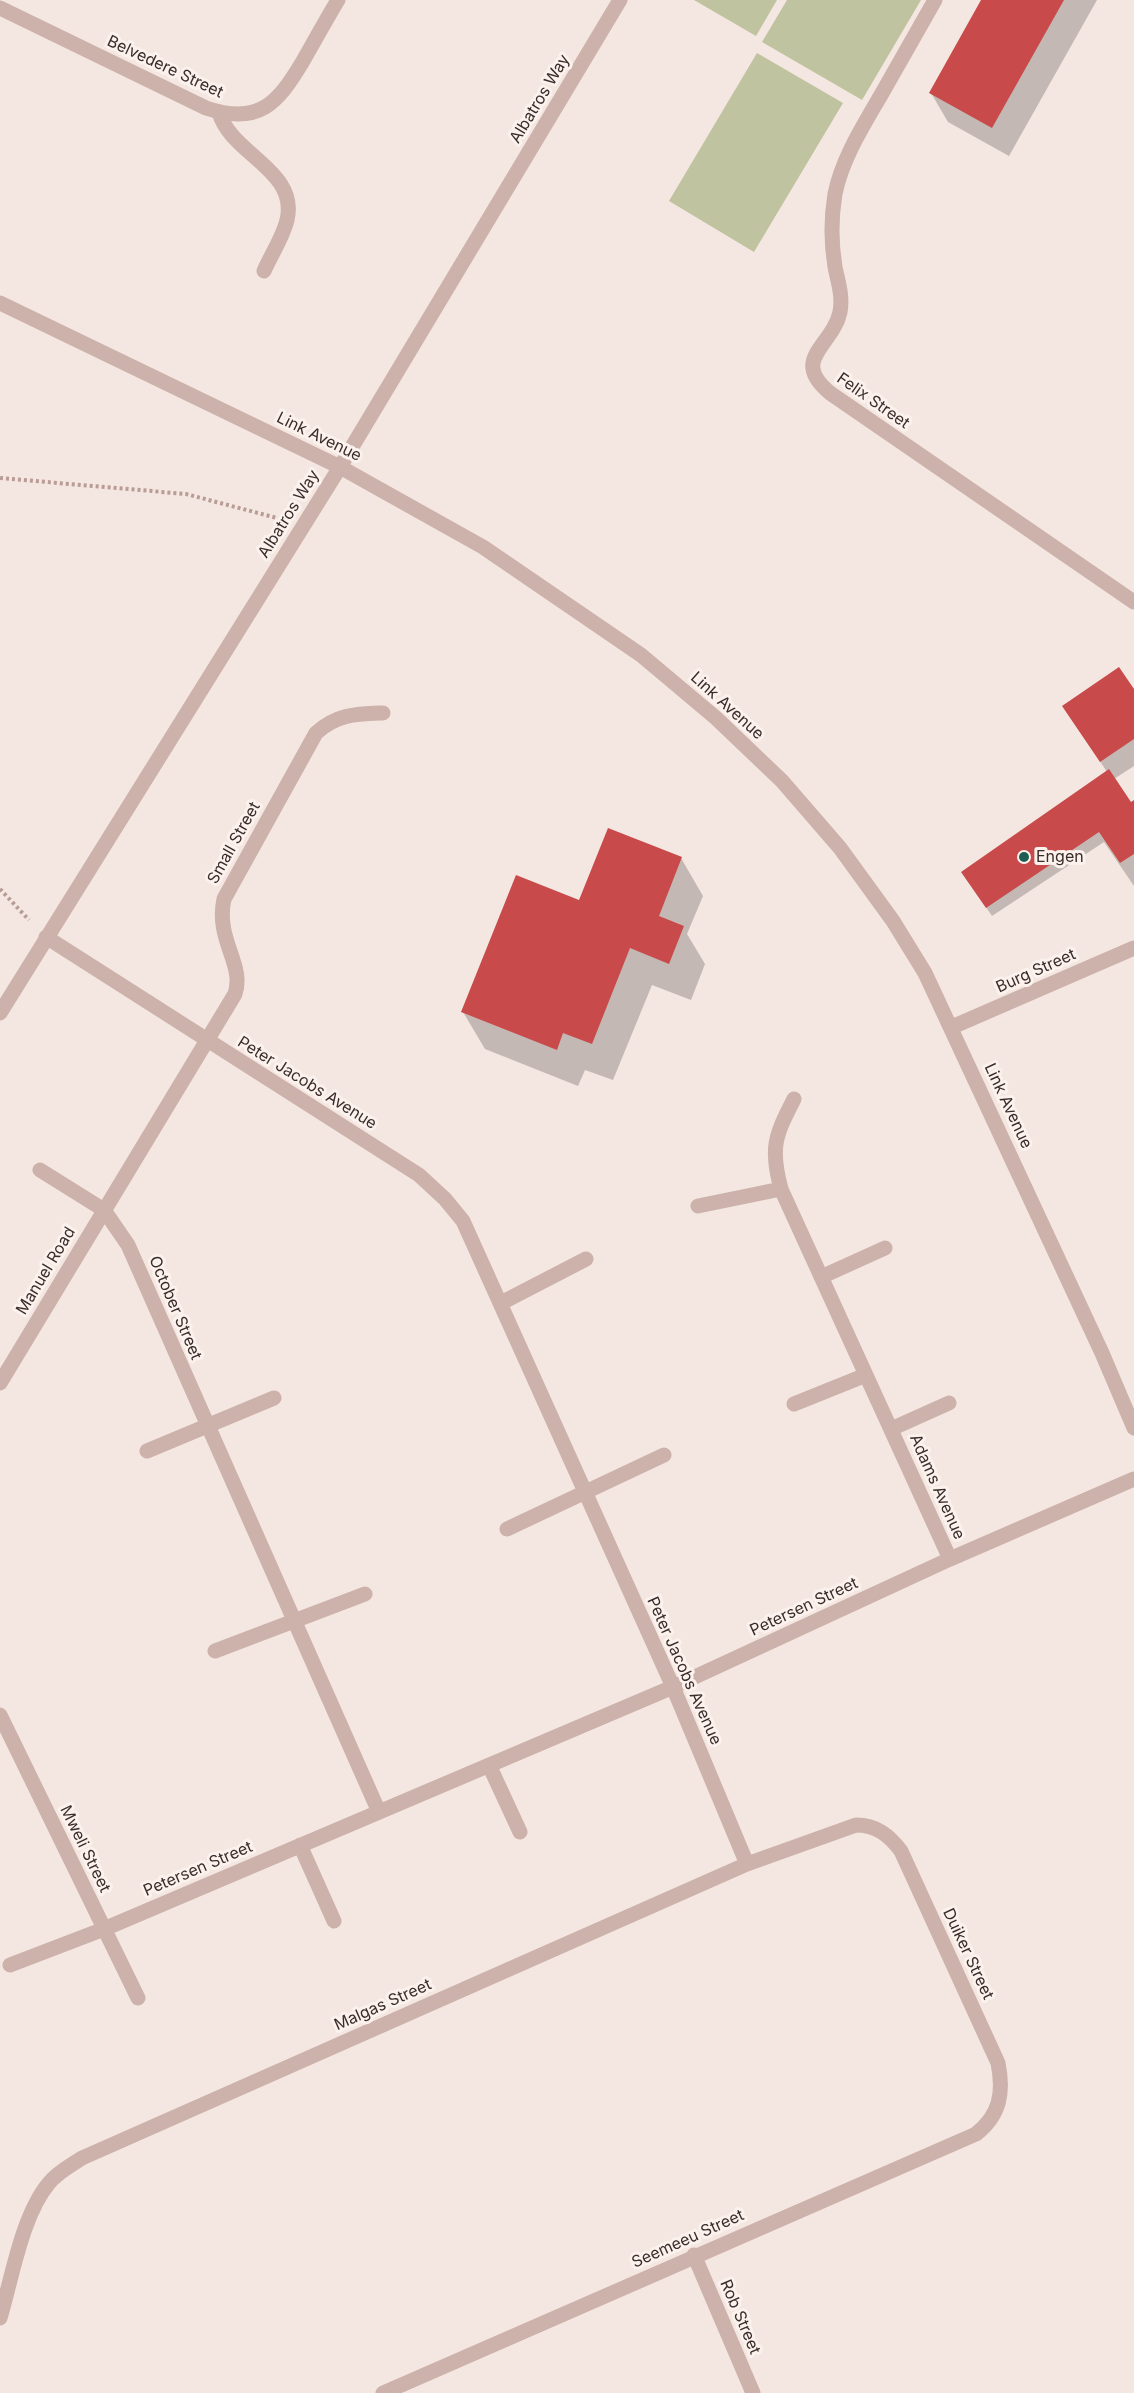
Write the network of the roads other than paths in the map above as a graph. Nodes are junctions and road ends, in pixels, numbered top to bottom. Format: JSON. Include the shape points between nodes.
{"nodes":[{"id":1,"x":338,"y":0,"type":"edge"},
{"id":2,"x":620,"y":0,"type":"edge"},
{"id":3,"x":935,"y":0,"type":"edge"},
{"id":4,"x":7,"y":7,"type":"edge"},
{"id":5,"x":219,"y":112,"type":"junction"},
{"id":6,"x":264,"y":271,"type":"dead end"},
{"id":7,"x":0,"y":303,"type":"edge"},
{"id":8,"x":340,"y":467,"type":"junction"},
{"id":9,"x":1134,"y":602,"type":"edge"},
{"id":10,"x":383,"y":713,"type":"dead end"},
{"id":11,"x":46,"y":937,"type":"junction"},
{"id":12,"x":1134,"y":948,"type":"edge"},
{"id":13,"x":0,"y":1013,"type":"edge"},
{"id":14,"x":952,"y":1027,"type":"junction"},
{"id":15,"x":208,"y":1042,"type":"junction"},
{"id":16,"x":794,"y":1099,"type":"dead end"},
{"id":17,"x":40,"y":1170,"type":"dead end"},
{"id":18,"x":781,"y":1189,"type":"junction"},
{"id":19,"x":698,"y":1206,"type":"dead end"},
{"id":20,"x":104,"y":1210,"type":"junction"},
{"id":21,"x":885,"y":1248,"type":"dead end"},
{"id":22,"x":586,"y":1259,"type":"dead end"},
{"id":23,"x":821,"y":1277,"type":"junction"},
{"id":24,"x":501,"y":1303,"type":"junction"},
{"id":25,"x":866,"y":1375,"type":"junction"},
{"id":26,"x":0,"y":1382,"type":"edge"},
{"id":27,"x":274,"y":1398,"type":"dead end"},
{"id":28,"x":949,"y":1402,"type":"dead end"},
{"id":29,"x":794,"y":1404,"type":"dead end"},
{"id":30,"x":206,"y":1425,"type":"junction"},
{"id":31,"x":1134,"y":1428,"type":"edge"},
{"id":32,"x":891,"y":1429,"type":"junction"},
{"id":33,"x":147,"y":1451,"type":"dead end"},
{"id":34,"x":664,"y":1455,"type":"dead end"},
{"id":35,"x":1134,"y":1479,"type":"edge"},
{"id":36,"x":586,"y":1493,"type":"junction"},
{"id":37,"x":507,"y":1529,"type":"dead end"},
{"id":38,"x":950,"y":1559,"type":"junction"},
{"id":39,"x":365,"y":1594,"type":"dead end"},
{"id":40,"x":293,"y":1622,"type":"junction"},
{"id":41,"x":215,"y":1651,"type":"dead end"},
{"id":42,"x":673,"y":1687,"type":"junction"},
{"id":43,"x":0,"y":1714,"type":"edge"},
{"id":44,"x":489,"y":1765,"type":"junction"},
{"id":45,"x":379,"y":1812,"type":"junction"},
{"id":46,"x":874,"y":1827,"type":"joint"},
{"id":47,"x":520,"y":1832,"type":"dead end"},
{"id":48,"x":300,"y":1845,"type":"junction"},
{"id":49,"x":747,"y":1864,"type":"junction"},
{"id":50,"x":334,"y":1921,"type":"dead end"},
{"id":51,"x":104,"y":1929,"type":"junction"},
{"id":52,"x":10,"y":1965,"type":"dead end"},
{"id":53,"x":138,"y":1998,"type":"dead end"},
{"id":54,"x":998,"y":2108,"type":"joint"},
{"id":55,"x":694,"y":2255,"type":"junction"},
{"id":56,"x":0,"y":2318,"type":"edge"},
{"id":57,"x":383,"y":2393,"type":"edge"},
{"id":58,"x":753,"y":2393,"type":"edge"}],
"edges":[{"from":1,"to":5,"type":"street","name":"Belvedere Street","via":[[279,98],[253,113]]},
{"from":2,"to":8,"type":"street","name":"Albatros Way"},
{"from":3,"to":9,"type":"street","name":"Felix Street","via":[[843,167],[831,238],[842,303],[837,322],[814,356],[812,370],[830,393]]},
{"from":4,"to":5,"type":"street","name":"Belvedere Street"},
{"from":5,"to":6,"type":"street","via":[[232,139],[279,179],[284,192],[287,220]]},
{"from":7,"to":8,"type":"street","name":"Link Avenue"},
{"from":8,"to":11,"type":"street","name":"Albatros Way"},
{"from":8,"to":14,"type":"street","name":"Link Avenue","via":[[483,547],[641,655],[716,718],[782,781],[840,848],[893,921]]},
{"from":10,"to":15,"type":"street","name":"Small Street","via":[[349,714],[336,718],[316,733],[230,887],[221,910],[221,928],[238,986]]},
{"from":11,"to":13,"type":"street","name":"Albatros Way"},
{"from":11,"to":15,"type":"street","name":"Peter Jacobs Avenue"},
{"from":12,"to":14,"type":"street","name":"Burg Street"},
{"from":14,"to":31,"type":"street","name":"Link Avenue"},
{"from":15,"to":20,"type":"street","name":"Manuel Road"},
{"from":15,"to":24,"type":"street","name":"Peter Jacobs Avenue","via":[[419,1175],[463,1221]]},
{"from":16,"to":18,"type":"street","name":"Adams Avenue","via":[[780,1126],[773,1160]]},
{"from":17,"to":20,"type":"street"},
{"from":18,"to":19,"type":"street"},
{"from":18,"to":23,"type":"street","name":"Adams Avenue"},
{"from":20,"to":26,"type":"street","name":"Manuel Road"},
{"from":20,"to":30,"type":"street","name":"October Street","via":[[138,1265]]},
{"from":21,"to":23,"type":"street"},
{"from":22,"to":24,"type":"street"},
{"from":23,"to":25,"type":"street","name":"Adams Avenue"},
{"from":24,"to":36,"type":"street","name":"Peter Jacobs Avenue"},
{"from":25,"to":29,"type":"street"},
{"from":25,"to":32,"type":"street","name":"Adams Avenue"},
{"from":27,"to":30,"type":"street"},
{"from":28,"to":32,"type":"street","name":"Adams Avenue"},
{"from":30,"to":33,"type":"street"},
{"from":30,"to":40,"type":"street","name":"October Street"},
{"from":32,"to":38,"type":"street","name":"Adams Avenue"},
{"from":34,"to":36,"type":"street"},
{"from":35,"to":38,"type":"street","name":"Petersen Street"},
{"from":36,"to":37,"type":"street"},
{"from":36,"to":42,"type":"street","name":"Peter Jacobs Avenue"},
{"from":38,"to":42,"type":"street","name":"Petersen Street"},
{"from":39,"to":40,"type":"street"},
{"from":40,"to":41,"type":"street"},
{"from":40,"to":45,"type":"street","name":"October Street"},
{"from":42,"to":44,"type":"street","name":"Petersen Street"},
{"from":42,"to":49,"type":"street","name":"Peter Jacobs Avenue"},
{"from":43,"to":51,"type":"street","name":"Mweli Street"},
{"from":44,"to":45,"type":"street","name":"Petersen Street"},
{"from":44,"to":47,"type":"street"},
{"from":45,"to":48,"type":"street","name":"Petersen Street"},
{"from":46,"to":49,"type":"street","name":"Malgas Street","via":[[844,1827]]},
{"from":46,"to":54,"type":"street","name":"Duiker Street","via":[[901,1851],[998,2063]]},
{"from":48,"to":50,"type":"street"},
{"from":48,"to":51,"type":"street","name":"Petersen Street"},
{"from":49,"to":56,"type":"street","name":"Malgas Street","via":[[82,2158],[60,2172],[40,2195],[29,2219]]},
{"from":51,"to":52,"type":"street","name":"Petersen Street"},
{"from":51,"to":53,"type":"street","name":"Mweli Street"},
{"from":54,"to":55,"type":"street","name":"Seemeeu Street","via":[[976,2134]]},
{"from":55,"to":57,"type":"street","name":"Seemeeu Street"},
{"from":55,"to":58,"type":"street","name":"Rob Street"}]}
